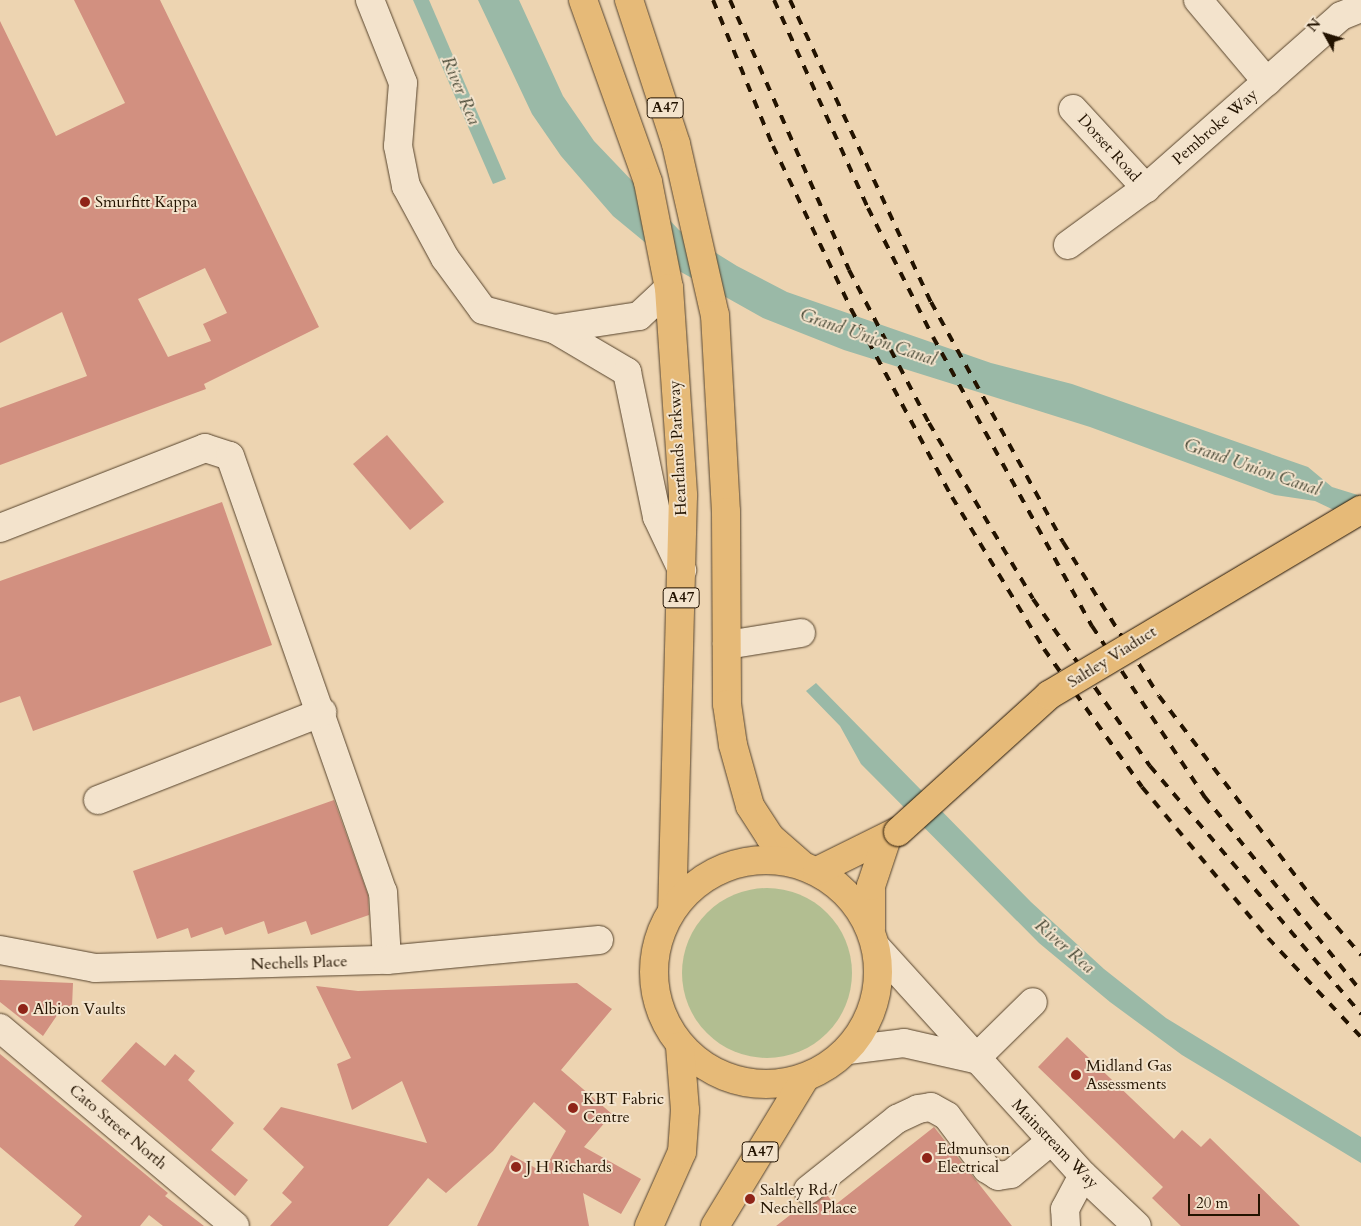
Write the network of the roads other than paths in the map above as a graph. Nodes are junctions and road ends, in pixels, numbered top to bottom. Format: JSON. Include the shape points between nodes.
{"nodes":[{"id":1,"x":370,"y":0,"type":"edge"},
{"id":2,"x":583,"y":0,"type":"edge"},
{"id":3,"x":629,"y":0,"type":"edge"},
{"id":4,"x":1198,"y":0,"type":"edge"},
{"id":5,"x":1361,"y":8,"type":"edge"},
{"id":6,"x":1267,"y":82,"type":"junction"},
{"id":7,"x":1073,"y":109,"type":"dead end"},
{"id":8,"x":1146,"y":188,"type":"junction"},
{"id":9,"x":1068,"y":245,"type":"dead end"},
{"id":10,"x":669,"y":288,"type":"junction"},
{"id":11,"x":554,"y":329,"type":"junction"},
{"id":12,"x":1361,"y":510,"type":"edge"},
{"id":13,"x":0,"y":528,"type":"edge"},
{"id":14,"x":682,"y":570,"type":"junction"},
{"id":15,"x":801,"y":633,"type":"dead end"},
{"id":16,"x":727,"y":644,"type":"junction"},
{"id":17,"x":322,"y":712,"type":"junction"},
{"id":18,"x":98,"y":800,"type":"dead end"},
{"id":19,"x":893,"y":835,"type":"junction"},
{"id":20,"x":809,"y":868,"type":"junction"},
{"id":21,"x":672,"y":909,"type":"junction"},
{"id":22,"x":874,"y":938,"type":"junction"},
{"id":23,"x":599,"y":940,"type":"dead end"},
{"id":24,"x":0,"y":950,"type":"edge"},
{"id":25,"x":387,"y":960,"type":"junction"},
{"id":26,"x":1033,"y":1002,"type":"dead end"},
{"id":27,"x":0,"y":1028,"type":"edge"},
{"id":28,"x":680,"y":1046,"type":"junction"},
{"id":29,"x":848,"y":1050,"type":"junction"},
{"id":30,"x":975,"y":1059,"type":"junction"},
{"id":31,"x":805,"y":1078,"type":"junction"},
{"id":32,"x":1051,"y":1141,"type":"junction"},
{"id":33,"x":1083,"y":1175,"type":"junction"},
{"id":34,"x":808,"y":1190,"type":"dead end"},
{"id":35,"x":235,"y":1226,"type":"edge"},
{"id":36,"x":649,"y":1226,"type":"edge"},
{"id":37,"x":715,"y":1226,"type":"edge"},
{"id":38,"x":1066,"y":1226,"type":"edge"},
{"id":39,"x":1137,"y":1226,"type":"edge"}],
"edges":[{"from":1,"to":11,"type":"street","via":[[403,83],[398,146],[406,186],[446,258],[483,310]]},
{"from":2,"to":10,"type":"main road","name":"Heartlands Parkway","number":"A47","via":[[648,182]]},
{"from":3,"to":16,"type":"main road","number":"A47","via":[[695,218],[715,315],[726,512]]},
{"from":4,"to":6,"type":"street"},
{"from":5,"to":6,"type":"street","name":"Pembroke Way","via":[[1341,16]]},
{"from":6,"to":8,"type":"street","name":"Pembroke Way"},
{"from":7,"to":8,"type":"street","name":"Dorset Road"},
{"from":8,"to":9,"type":"street","name":"Pembroke Way"},
{"from":10,"to":11,"type":"street","via":[[639,316]]},
{"from":10,"to":14,"type":"main road","name":"Heartlands Parkway","number":"A47","via":[[683,496]]},
{"from":11,"to":14,"type":"street","via":[[627,372],[657,517]]},
{"from":12,"to":19,"type":"main road","name":"Saltley Viaduct","bridge":true,"via":[[1049,695]]},
{"from":13,"to":17,"type":"street","via":[[205,448],[230,456]]},
{"from":14,"to":21,"type":"main road","name":"Heartlands Parkway","number":"A47"},
{"from":15,"to":16,"type":"street"},
{"from":16,"to":20,"type":"main road","number":"A47","via":[[727,704],[745,792],[770,837]]},
{"from":17,"to":18,"type":"street"},
{"from":17,"to":25,"type":"street","via":[[383,892]]},
{"from":19,"to":20,"type":"main road","name":"Saltley Viaduct"},
{"from":19,"to":22,"type":"main road","name":"Saltley Viaduct","via":[[871,886]]},
{"from":20,"to":21,"type":"main road","via":[[766,858],[730,865],[697,882]]},
{"from":20,"to":22,"type":"main road","via":[[839,885]]},
{"from":21,"to":28,"type":"main road","via":[[657,942],[653,979],[661,1015]]},
{"from":22,"to":29,"type":"main road","name":"Saltley Viaduct","via":[[879,984],[869,1020]]},
{"from":22,"to":30,"type":"street","name":"Mainstream Way"},
{"from":23,"to":25,"type":"street","name":"Nechells Place"},
{"from":24,"to":25,"type":"street","name":"Nechells Place","via":[[95,968]]},
{"from":26,"to":30,"type":"street"},
{"from":27,"to":35,"type":"street","name":"Cato Street North"},
{"from":28,"to":31,"type":"main road","via":[[706,1068],[738,1082],[772,1085]]},
{"from":28,"to":36,"type":"main road","via":[[686,1110],[682,1152]]},
{"from":29,"to":30,"type":"street","via":[[904,1043]]},
{"from":29,"to":31,"type":"main road"},
{"from":30,"to":32,"type":"street","name":"Mainstream Way"},
{"from":31,"to":37,"type":"main road","number":"A47"},
{"from":32,"to":33,"type":"street","name":"Mainstream Way"},
{"from":32,"to":34,"type":"street","via":[[1011,1174],[998,1176],[987,1169],[947,1116],[932,1107],[918,1109],[897,1119]]},
{"from":33,"to":38,"type":"street","via":[[1065,1209]]},
{"from":33,"to":39,"type":"street","name":"Mainstream Way"}]}
